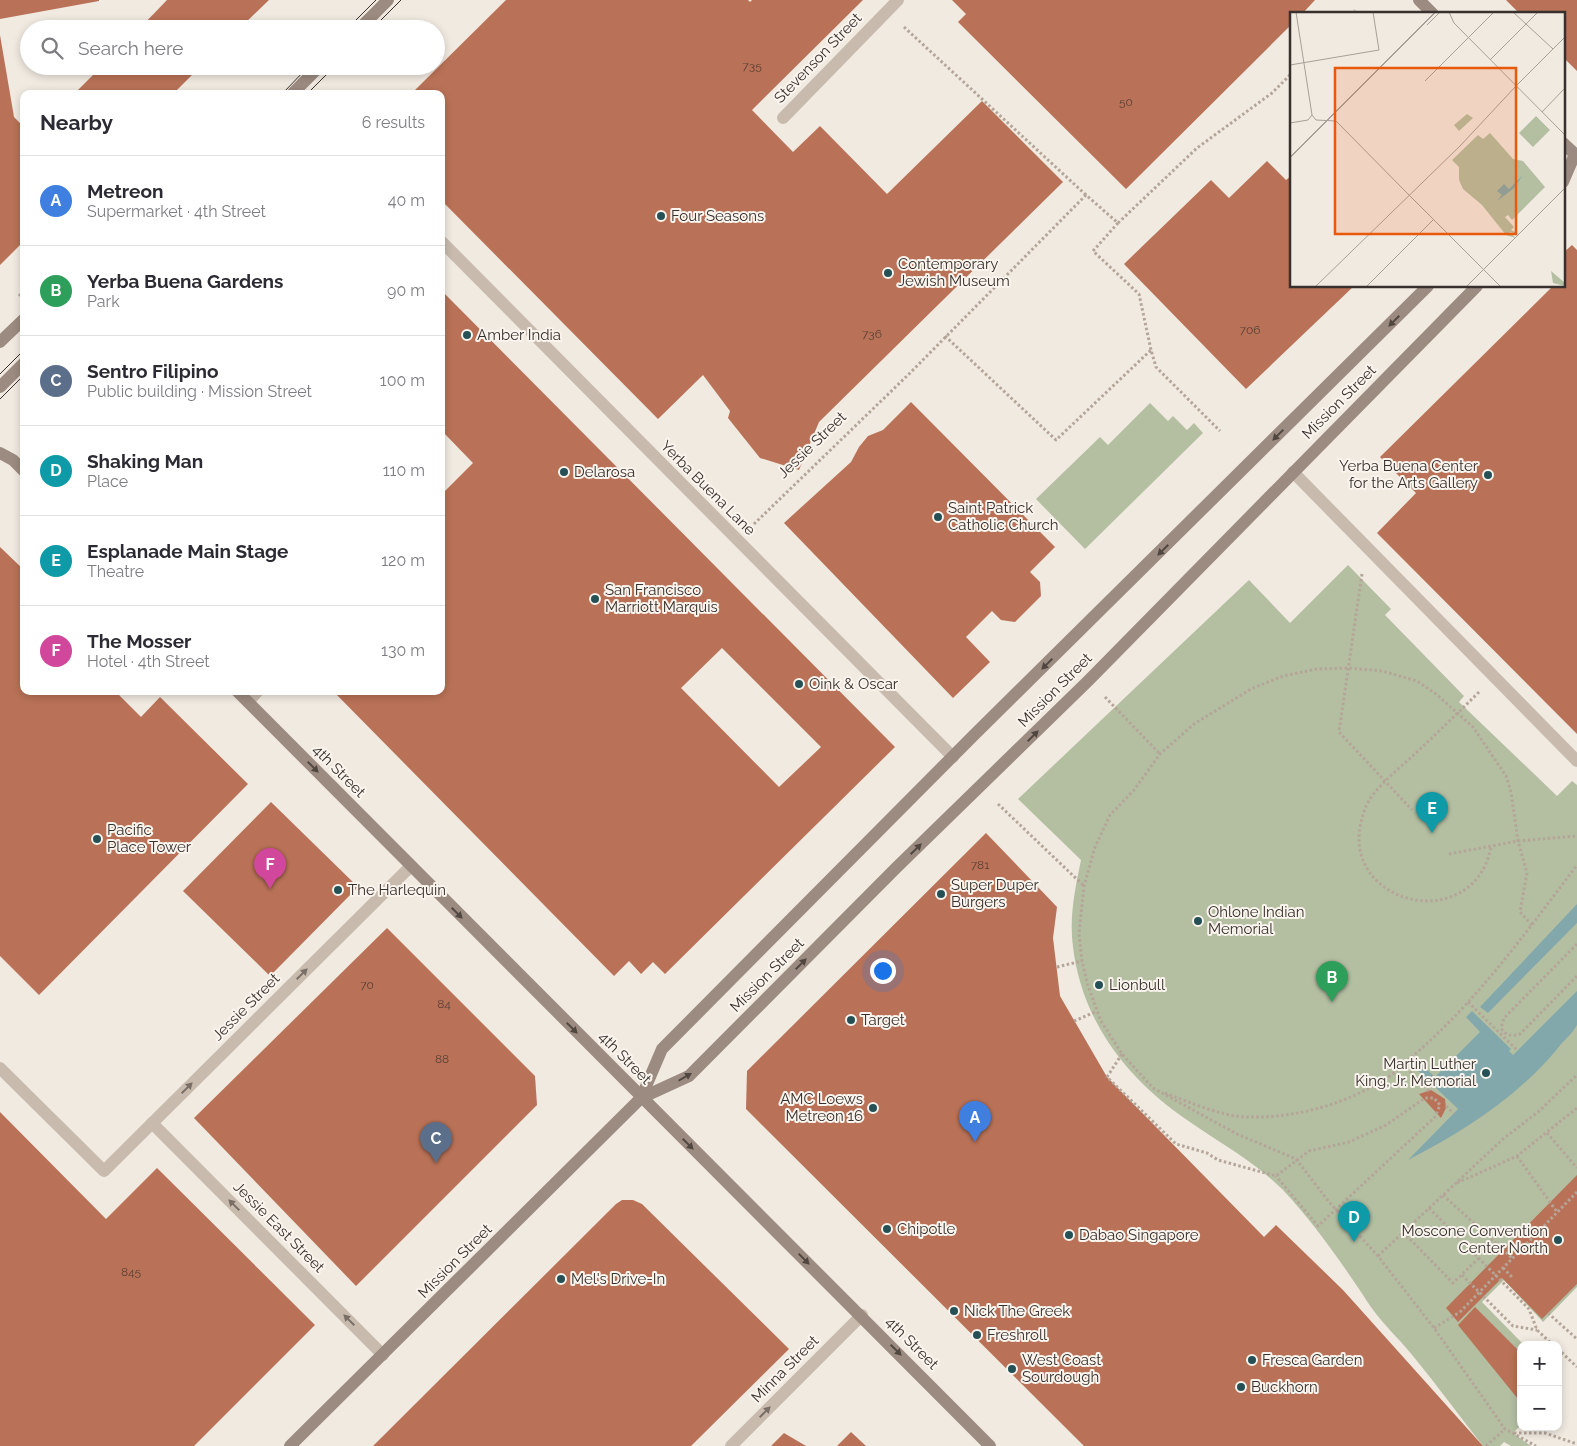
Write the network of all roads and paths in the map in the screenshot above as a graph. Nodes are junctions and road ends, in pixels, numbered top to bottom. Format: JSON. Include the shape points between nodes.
{"nodes":[{"id":1,"x":388,"y":0,"type":"edge"},
{"id":2,"x":898,"y":0,"type":"edge"},
{"id":3,"x":1419,"y":0,"type":"edge"},
{"id":4,"x":887,"y":11,"type":"junction"},
{"id":5,"x":1431,"y":12,"type":"edge"},
{"id":6,"x":368,"y":20,"type":"edge"},
{"id":7,"x":311,"y":75,"type":"edge"},
{"id":8,"x":1290,"y":75,"type":"edge"},
{"id":9,"x":297,"y":90,"type":"edge"},
{"id":10,"x":783,"y":118,"type":"dead end"},
{"id":11,"x":1564,"y":144,"type":"edge"},
{"id":12,"x":1576,"y":154,"type":"edge"},
{"id":13,"x":1564,"y":161,"type":"edge"},
{"id":14,"x":1564,"y":180,"type":"edge"},
{"id":15,"x":1086,"y":195,"type":"junction"},
{"id":16,"x":1118,"y":223,"type":"junction"},
{"id":17,"x":445,"y":245,"type":"edge"},
{"id":18,"x":1426,"y":288,"type":"edge"},
{"id":19,"x":1475,"y":288,"type":"edge"},
{"id":20,"x":20,"y":323,"type":"edge"},
{"id":21,"x":945,"y":336,"type":"junction"},
{"id":22,"x":0,"y":342,"type":"edge"},
{"id":23,"x":1151,"y":350,"type":"junction"},
{"id":24,"x":20,"y":366,"type":"edge"},
{"id":25,"x":0,"y":387,"type":"edge"},
{"id":26,"x":1220,"y":431,"type":"dead end"},
{"id":27,"x":0,"y":453,"type":"edge"},
{"id":28,"x":20,"y":467,"type":"edge"},
{"id":29,"x":1293,"y":472,"type":"junction"},
{"id":30,"x":737,"y":541,"type":"junction"},
{"id":31,"x":1366,"y":546,"type":"junction"},
{"id":32,"x":1349,"y":668,"type":"junction"},
{"id":33,"x":1485,"y":687,"type":"dead end"},
{"id":34,"x":241,"y":695,"type":"edge"},
{"id":35,"x":254,"y":695,"type":"edge"},
{"id":36,"x":248,"y":702,"type":"junction"},
{"id":37,"x":1111,"y":703,"type":"dead end"},
{"id":38,"x":1458,"y":714,"type":"junction"},
{"id":39,"x":1160,"y":754,"type":"junction"},
{"id":40,"x":952,"y":757,"type":"junction"},
{"id":41,"x":1577,"y":761,"type":"edge"},
{"id":42,"x":1385,"y":782,"type":"junction"},
{"id":43,"x":998,"y":804,"type":"dead end"},
{"id":44,"x":1412,"y":810,"type":"dead end"},
{"id":45,"x":1577,"y":836,"type":"edge"},
{"id":46,"x":1518,"y":841,"type":"junction"},
{"id":47,"x":1491,"y":846,"type":"junction"},
{"id":48,"x":1449,"y":854,"type":"dead end"},
{"id":49,"x":1577,"y":865,"type":"edge"},
{"id":50,"x":411,"y":866,"type":"junction"},
{"id":51,"x":1084,"y":886,"type":"junction"},
{"id":52,"x":1532,"y":925,"type":"junction"},
{"id":53,"x":1577,"y":944,"type":"edge"},
{"id":54,"x":1082,"y":961,"type":"junction"},
{"id":55,"x":1057,"y":966,"type":"dead end"},
{"id":56,"x":1577,"y":976,"type":"edge"},
{"id":57,"x":1468,"y":1002,"type":"junction"},
{"id":58,"x":1098,"y":1011,"type":"junction"},
{"id":59,"x":1074,"y":1021,"type":"dead end"},
{"id":60,"x":1517,"y":1050,"type":"dead end"},
{"id":61,"x":1122,"y":1054,"type":"junction"},
{"id":62,"x":1403,"y":1064,"type":"junction"},
{"id":63,"x":0,"y":1068,"type":"edge"},
{"id":64,"x":1577,"y":1075,"type":"edge"},
{"id":65,"x":1153,"y":1088,"type":"junction"},
{"id":66,"x":1429,"y":1091,"type":"dead end"},
{"id":67,"x":641,"y":1098,"type":"junction"},
{"id":68,"x":1446,"y":1106,"type":"dead end"},
{"id":69,"x":1577,"y":1108,"type":"edge"},
{"id":70,"x":1454,"y":1114,"type":"dead end"},
{"id":71,"x":152,"y":1123,"type":"junction"},
{"id":72,"x":1547,"y":1133,"type":"junction"},
{"id":73,"x":1517,"y":1156,"type":"junction"},
{"id":74,"x":1296,"y":1159,"type":"junction"},
{"id":75,"x":1577,"y":1168,"type":"edge"},
{"id":76,"x":1276,"y":1176,"type":"junction"},
{"id":77,"x":1454,"y":1184,"type":"junction"},
{"id":78,"x":1577,"y":1192,"type":"edge"},
{"id":79,"x":1443,"y":1195,"type":"junction"},
{"id":80,"x":1429,"y":1208,"type":"junction"},
{"id":81,"x":1336,"y":1210,"type":"junction"},
{"id":82,"x":1557,"y":1212,"type":"junction"},
{"id":83,"x":1403,"y":1232,"type":"junction"},
{"id":84,"x":1378,"y":1256,"type":"junction"},
{"id":85,"x":1479,"y":1258,"type":"junction"},
{"id":86,"x":1512,"y":1258,"type":"junction"},
{"id":87,"x":1503,"y":1268,"type":"junction"},
{"id":88,"x":1462,"y":1275,"type":"junction"},
{"id":89,"x":1513,"y":1278,"type":"dead end"},
{"id":90,"x":1548,"y":1313,"type":"dead end"},
{"id":91,"x":862,"y":1315,"type":"junction"},
{"id":92,"x":1434,"y":1328,"type":"junction"},
{"id":93,"x":1536,"y":1330,"type":"junction"},
{"id":94,"x":1577,"y":1339,"type":"edge"},
{"id":95,"x":1548,"y":1341,"type":"edge"},
{"id":96,"x":1562,"y":1354,"type":"edge"},
{"id":97,"x":383,"y":1355,"type":"junction"},
{"id":98,"x":1577,"y":1367,"type":"edge"},
{"id":99,"x":1504,"y":1429,"type":"junction"},
{"id":100,"x":1513,"y":1433,"type":"junction"},
{"id":101,"x":1577,"y":1444,"type":"edge"},
{"id":102,"x":290,"y":1446,"type":"edge"},
{"id":103,"x":731,"y":1446,"type":"edge"},
{"id":104,"x":990,"y":1446,"type":"edge"},
{"id":105,"x":1486,"y":1446,"type":"edge"},
{"id":106,"x":1536,"y":1446,"type":"edge"}],
"edges":[{"from":1,"to":6,"type":"main road"},
{"from":2,"to":4,"type":"street","name":"Stevenson Street"},
{"from":3,"to":5,"type":"main road"},
{"from":4,"to":10,"type":"street","name":"Stevenson Street"},
{"from":4,"to":15,"type":"path"},
{"from":7,"to":9,"type":"main road"},
{"from":8,"to":16,"type":"path","via":[[1272,93],[1197,148]]},
{"from":11,"to":12,"type":"main road"},
{"from":12,"to":13,"type":"main road"},
{"from":12,"to":14,"type":"main road"},
{"from":15,"to":16,"type":"path"},
{"from":15,"to":21,"type":"path","name":"Jessie Street"},
{"from":16,"to":23,"type":"path","via":[[1093,251],[1139,294]]},
{"from":17,"to":30,"type":"street","name":"Yerba Buena Lane"},
{"from":18,"to":40,"type":"main road","name":"Mission Street","one_way":true},
{"from":19,"to":29,"type":"main road","name":"Mission Street"},
{"from":20,"to":22,"type":"main road"},
{"from":21,"to":23,"type":"path","via":[[1056,440]]},
{"from":21,"to":30,"type":"path","name":"Jessie Street"},
{"from":23,"to":26,"type":"path","via":[[1156,367]]},
{"from":24,"to":25,"type":"main road"},
{"from":27,"to":28,"type":"main road"},
{"from":29,"to":31,"type":"street"},
{"from":67,"to":29,"type":"main road","name":"Mission Street","one_way":true,"via":[[689,1076],[1088,681]]},
{"from":30,"to":40,"type":"street","name":"Yerba Buena Lane"},
{"from":31,"to":32,"type":"path"},
{"from":31,"to":41,"type":"street"},
{"from":32,"to":38,"type":"path","via":[[1382,671],[1417,681]]},
{"from":32,"to":39,"type":"path","via":[[1317,669],[1283,676],[1251,689],[1194,724]]},
{"from":32,"to":42,"type":"path","via":[[1338,732]]},
{"from":33,"to":38,"type":"path"},
{"from":34,"to":36,"type":"main road","name":"4th Street"},
{"from":35,"to":36,"type":"street"},
{"from":36,"to":50,"type":"main road","name":"4th Street","one_way":true},
{"from":37,"to":39,"type":"path"},
{"from":38,"to":42,"type":"path"},
{"from":38,"to":46,"type":"path","via":[[1473,727],[1506,776]]},
{"from":39,"to":51,"type":"path","via":[[1134,790],[1110,815],[1095,846]]},
{"from":40,"to":67,"type":"main road","name":"Mission Street","via":[[662,1049]]},
{"from":42,"to":44,"type":"path"},
{"from":42,"to":47,"type":"path","via":[[1365,808],[1360,848],[1364,865],[1374,879],[1394,894],[1424,901],[1453,896],[1478,877],[1486,866]]},
{"from":43,"to":51,"type":"path"},
{"from":45,"to":46,"type":"path"},
{"from":46,"to":47,"type":"path"},
{"from":46,"to":52,"type":"path","via":[[1527,873],[1520,912]]},
{"from":47,"to":48,"type":"path"},
{"from":49,"to":52,"type":"path"},
{"from":50,"to":67,"type":"main road","name":"4th Street","one_way":true},
{"from":71,"to":50,"type":"street","name":"Jessie Street","one_way":true},
{"from":51,"to":54,"type":"path","via":[[1079,933]]},
{"from":52,"to":57,"type":"path"},
{"from":53,"to":56,"type":"path","via":[[1504,1018],[1501,1028],[1504,1033],[1509,1036],[1520,1034]]},
{"from":54,"to":55,"type":"path"},
{"from":54,"to":58,"type":"path"},
{"from":57,"to":60,"type":"path"},
{"from":57,"to":62,"type":"path","via":[[1432,1040]]},
{"from":58,"to":59,"type":"path"},
{"from":58,"to":61,"type":"path"},
{"from":61,"to":65,"type":"path"},
{"from":61,"to":76,"type":"path","via":[[1107,1078],[1176,1144]]},
{"from":62,"to":65,"type":"path","via":[[1384,1081],[1335,1104],[1290,1115],[1247,1117],[1200,1106]]},
{"from":62,"to":66,"type":"path"},
{"from":63,"to":71,"type":"street","name":"Jessie Street","via":[[104,1172]]},
{"from":64,"to":77,"type":"path"},
{"from":65,"to":74,"type":"path","via":[[1236,1134]]},
{"from":67,"to":91,"type":"main road","name":"4th Street","one_way":true},
{"from":67,"to":97,"type":"main road","name":"Mission Street"},
{"from":68,"to":70,"type":"path"},
{"from":69,"to":72,"type":"path"},
{"from":97,"to":71,"type":"street","name":"Jessie East Street","one_way":true},
{"from":72,"to":73,"type":"path"},
{"from":72,"to":75,"type":"path"},
{"from":73,"to":77,"type":"path"},
{"from":73,"to":82,"type":"path"},
{"from":74,"to":76,"type":"path"},
{"from":74,"to":81,"type":"path"},
{"from":74,"to":81,"type":"path","via":[[1309,1151],[1349,1142],[1386,1125],[1425,1098],[1437,1101],[1440,1109],[1435,1117]]},
{"from":76,"to":81,"type":"path","via":[[1318,1226]]},
{"from":77,"to":79,"type":"path"},
{"from":78,"to":82,"type":"path"},
{"from":79,"to":80,"type":"path"},
{"from":79,"to":86,"type":"path"},
{"from":80,"to":83,"type":"path"},
{"from":80,"to":85,"type":"path"},
{"from":81,"to":84,"type":"path"},
{"from":82,"to":86,"type":"path"},
{"from":83,"to":84,"type":"path"},
{"from":83,"to":88,"type":"path","via":[[1453,1283]]},
{"from":84,"to":92,"type":"path"},
{"from":85,"to":88,"type":"path"},
{"from":85,"to":93,"type":"path","via":[[1529,1309]]},
{"from":86,"to":87,"type":"path"},
{"from":87,"to":89,"type":"path"},
{"from":87,"to":92,"type":"path","bridge":true,"via":[[1460,1312]]},
{"from":88,"to":93,"type":"path","via":[[1513,1326]]},
{"from":90,"to":94,"type":"path"},
{"from":103,"to":91,"type":"street","name":"Minna Street","one_way":true},
{"from":91,"to":104,"type":"main road","name":"4th Street","one_way":true},
{"from":92,"to":99,"type":"path"},
{"from":93,"to":95,"type":"path"},
{"from":96,"to":98,"type":"path"},
{"from":97,"to":102,"type":"main road","name":"Mission Street"},
{"from":99,"to":100,"type":"path"},
{"from":99,"to":105,"type":"path"},
{"from":100,"to":101,"type":"path","via":[[1545,1433]]},
{"from":100,"to":106,"type":"path"}]}
